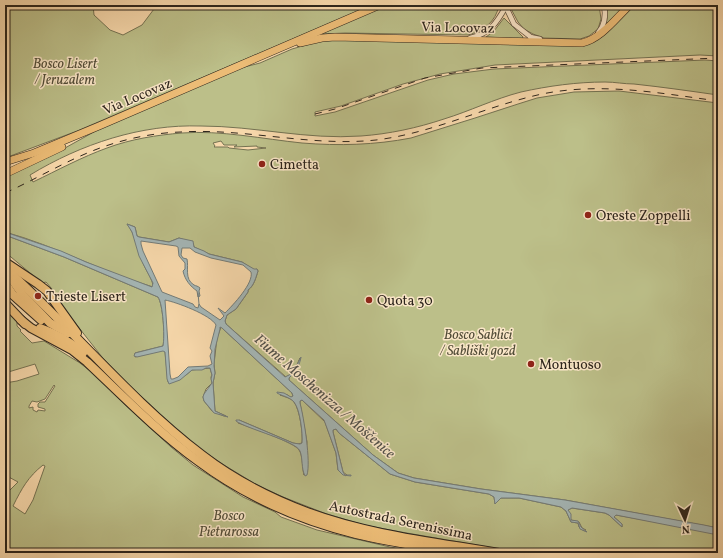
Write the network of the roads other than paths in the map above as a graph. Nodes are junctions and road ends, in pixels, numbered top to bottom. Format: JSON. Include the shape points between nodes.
{"nodes":[{"id":1,"x":380,"y":5,"type":"edge"},
{"id":2,"x":604,"y":5,"type":"edge"},
{"id":3,"x":630,"y":5,"type":"edge"},
{"id":4,"x":506,"y":6,"type":"edge"},
{"id":5,"x":369,"y":8,"type":"edge"},
{"id":6,"x":530,"y":37,"type":"junction"},
{"id":7,"x":465,"y":39,"type":"junction"},
{"id":8,"x":539,"y":42,"type":"junction"},
{"id":9,"x":274,"y":51,"type":"junction"},
{"id":10,"x":99,"y":126,"type":"junction"},
{"id":11,"x":5,"y":162,"type":"edge"},
{"id":12,"x":5,"y":174,"type":"edge"},
{"id":13,"x":5,"y":255,"type":"edge"},
{"id":14,"x":5,"y":267,"type":"edge"},
{"id":15,"x":25,"y":276,"type":"junction"},
{"id":16,"x":5,"y":283,"type":"edge"},
{"id":17,"x":35,"y":287,"type":"junction"},
{"id":18,"x":5,"y":290,"type":"edge"},
{"id":19,"x":5,"y":303,"type":"edge"},
{"id":20,"x":22,"y":303,"type":"junction"},
{"id":21,"x":91,"y":351,"type":"junction"},
{"id":22,"x":458,"y":553,"type":"edge"},
{"id":23,"x":499,"y":553,"type":"edge"}],
"edges":[{"from":1,"to":5,"type":"main road","name":"Via Locovaz"},
{"from":2,"to":6,"type":"street","via":[[603,25],[589,38],[542,40]]},
{"from":3,"to":8,"type":"main road","name":"Via Locovaz","via":[[588,42]]},
{"from":4,"to":6,"type":"street","via":[[514,24]]},
{"from":4,"to":7,"type":"street","via":[[489,30]]},
{"from":5,"to":9,"type":"main road","name":"Via Locovaz"},
{"from":6,"to":8,"type":"street"},
{"from":7,"to":8,"type":"main road","name":"Via Locovaz"},
{"from":7,"to":9,"type":"main road","name":"Via Locovaz","via":[[335,37]]},
{"from":9,"to":10,"type":"main road","name":"Via Locovaz"},
{"from":10,"to":11,"type":"main road","name":"Via Locovaz"},
{"from":10,"to":12,"type":"main road","name":"Via Locovaz"},
{"from":13,"to":15,"type":"highway"},
{"from":14,"to":15,"type":"highway"},
{"from":14,"to":17,"type":"highway"},
{"from":14,"to":21,"type":"highway"},
{"from":15,"to":17,"type":"highway"},
{"from":15,"to":21,"type":"highway","via":[[47,291]]},
{"from":16,"to":20,"type":"highway"},
{"from":17,"to":21,"type":"highway","via":[[52,303]]},
{"from":18,"to":20,"type":"highway"},
{"from":19,"to":22,"type":"highway","name":"Autostrada Serenissima","via":[[31,328],[72,350],[152,423],[198,461],[238,488],[303,518],[344,531]]},
{"from":20,"to":21,"type":"highway","via":[[47,325],[70,336]]},
{"from":21,"to":23,"type":"highway","name":"Autostrada Serenissima","via":[[180,437],[222,469],[265,493],[306,512],[347,524]]}]}
